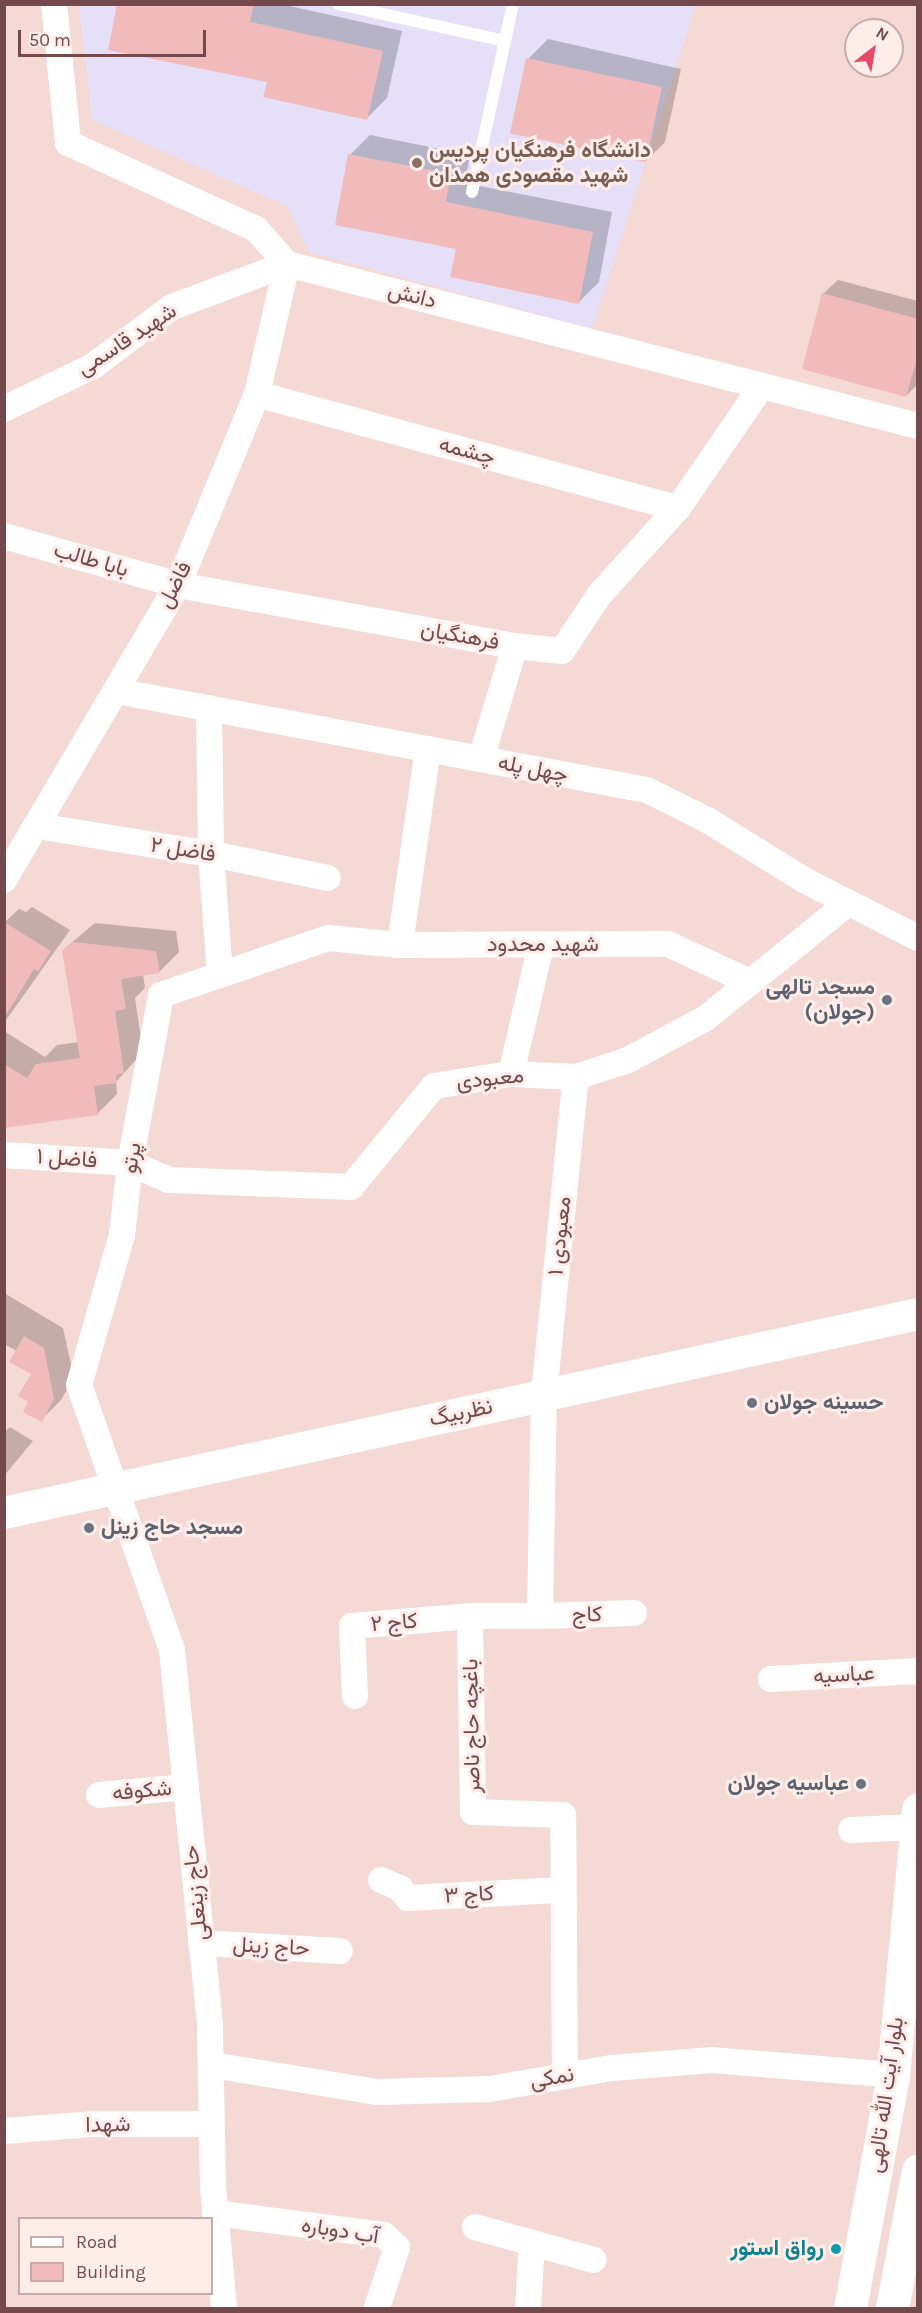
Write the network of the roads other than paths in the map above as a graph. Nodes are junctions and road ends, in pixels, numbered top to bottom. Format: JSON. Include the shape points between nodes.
{"nodes":[{"id":1,"x":54,"y":4,"type":"edge"},
{"id":2,"x":338,"y":4,"type":"edge"},
{"id":3,"x":513,"y":4,"type":"edge"},
{"id":4,"x":505,"y":41,"type":"junction"},
{"id":5,"x":472,"y":192,"type":"dead end"},
{"id":6,"x":287,"y":264,"type":"junction"},
{"id":7,"x":762,"y":386,"type":"junction"},
{"id":8,"x":257,"y":394,"type":"junction"},
{"id":9,"x":4,"y":410,"type":"edge"},
{"id":10,"x":918,"y":426,"type":"edge"},
{"id":11,"x":678,"y":508,"type":"junction"},
{"id":12,"x":4,"y":536,"type":"edge"},
{"id":13,"x":178,"y":585,"type":"junction"},
{"id":14,"x":515,"y":646,"type":"junction"},
{"id":15,"x":116,"y":691,"type":"junction"},
{"id":16,"x":209,"y":708,"type":"junction"},
{"id":17,"x":428,"y":749,"type":"junction"},
{"id":18,"x":481,"y":759,"type":"junction"},
{"id":19,"x":37,"y":826,"type":"junction"},
{"id":20,"x":12,"y":854,"type":"edge"},
{"id":21,"x":211,"y":854,"type":"junction"},
{"id":22,"x":328,"y":878,"type":"dead end"},
{"id":23,"x":4,"y":880,"type":"edge"},
{"id":24,"x":848,"y":903,"type":"junction"},
{"id":25,"x":328,"y":938,"type":"joint"},
{"id":26,"x":918,"y":938,"type":"edge"},
{"id":27,"x":400,"y":945,"type":"junction"},
{"id":28,"x":541,"y":945,"type":"junction"},
{"id":29,"x":220,"y":975,"type":"junction"},
{"id":30,"x":750,"y":982,"type":"junction"},
{"id":31,"x":511,"y":1074,"type":"junction"},
{"id":32,"x":576,"y":1077,"type":"junction"},
{"id":33,"x":4,"y":1155,"type":"edge"},
{"id":34,"x":130,"y":1162,"type":"junction"},
{"id":35,"x":918,"y":1314,"type":"edge"},
{"id":36,"x":544,"y":1395,"type":"junction"},
{"id":37,"x":115,"y":1488,"type":"junction"},
{"id":38,"x":4,"y":1513,"type":"edge"},
{"id":39,"x":634,"y":1613,"type":"dead end"},
{"id":40,"x":470,"y":1616,"type":"junction"},
{"id":41,"x":540,"y":1616,"type":"junction"},
{"id":42,"x":918,"y":1671,"type":"edge"},
{"id":43,"x":771,"y":1679,"type":"dead end"},
{"id":44,"x":356,"y":1696,"type":"dead end"},
{"id":45,"x":186,"y":1787,"type":"junction"},
{"id":46,"x":99,"y":1795,"type":"dead end"},
{"id":47,"x":917,"y":1818,"type":"edge"},
{"id":48,"x":850,"y":1830,"type":"dead end"},
{"id":49,"x":381,"y":1880,"type":"dead end"},
{"id":50,"x":563,"y":1890,"type":"junction"},
{"id":51,"x":201,"y":1943,"type":"junction"},
{"id":52,"x":340,"y":1951,"type":"dead end"},
{"id":53,"x":212,"y":2065,"type":"junction"},
{"id":54,"x":893,"y":2075,"type":"junction"},
{"id":55,"x":565,"y":2076,"type":"junction"},
{"id":56,"x":211,"y":2124,"type":"junction"},
{"id":57,"x":4,"y":2131,"type":"edge"},
{"id":58,"x":918,"y":2169,"type":"edge"},
{"id":59,"x":215,"y":2213,"type":"junction"},
{"id":60,"x":475,"y":2227,"type":"dead end"},
{"id":61,"x":532,"y":2243,"type":"junction"},
{"id":62,"x":594,"y":2260,"type":"dead end"},
{"id":63,"x":224,"y":2308,"type":"edge"},
{"id":64,"x":377,"y":2308,"type":"edge"},
{"id":65,"x":528,"y":2308,"type":"edge"},
{"id":66,"x":850,"y":2308,"type":"edge"},
{"id":67,"x":892,"y":2308,"type":"edge"}],
"edges":[{"from":1,"to":6,"type":"street","via":[[68,143],[256,229]]},
{"from":2,"to":4,"type":"lane"},
{"from":3,"to":4,"type":"lane"},
{"from":4,"to":5,"type":"lane"},
{"from":6,"to":7,"type":"street","name":"دانش"},
{"from":6,"to":8,"type":"street","name":"فاضل"},
{"from":6,"to":9,"type":"street","name":"شهید قاسمی","via":[[172,307],[93,366]]},
{"from":7,"to":10,"type":"street","name":"دانش"},
{"from":7,"to":11,"type":"street"},
{"from":8,"to":11,"type":"street","name":"چشمه"},
{"from":8,"to":13,"type":"street","name":"فاضل"},
{"from":11,"to":14,"type":"street","name":"فرهنگیان","via":[[600,594],[562,651]]},
{"from":12,"to":13,"type":"street","name":"بابا طالب"},
{"from":13,"to":14,"type":"street","name":"فرهنگیان"},
{"from":13,"to":15,"type":"street","name":"فاضل"},
{"from":14,"to":18,"type":"street"},
{"from":15,"to":16,"type":"street","name":"چهل پله"},
{"from":15,"to":19,"type":"street","name":"فاضل"},
{"from":16,"to":17,"type":"street","name":"چهل پله"},
{"from":16,"to":21,"type":"street"},
{"from":17,"to":18,"type":"street","name":"چهل پله"},
{"from":17,"to":27,"type":"street"},
{"from":18,"to":24,"type":"street","name":"چهل پله","via":[[648,790],[709,821]]},
{"from":19,"to":20,"type":"street","name":"فاضل"},
{"from":19,"to":21,"type":"street","name":"فاضل ۲"},
{"from":20,"to":23,"type":"street","name":"فاضل"},
{"from":21,"to":22,"type":"street","name":"فاضل ۲"},
{"from":21,"to":29,"type":"street"},
{"from":24,"to":26,"type":"street","name":"چهل پله"},
{"from":24,"to":30,"type":"street","name":"معبودی"},
{"from":25,"to":27,"type":"street","name":"شهید محدود"},
{"from":25,"to":29,"type":"street","name":"پرتو"},
{"from":27,"to":28,"type":"street","name":"شهید محدود"},
{"from":28,"to":30,"type":"street","name":"شهید محدود","via":[[668,944]]},
{"from":28,"to":31,"type":"street"},
{"from":29,"to":34,"type":"street","name":"پرتو","via":[[161,995]]},
{"from":30,"to":32,"type":"street","name":"معبودی","via":[[706,1018],[628,1060]]},
{"from":31,"to":32,"type":"street","name":"معبودی"},
{"from":31,"to":34,"type":"street","name":"معبودی","via":[[434,1086],[351,1187],[169,1180]]},
{"from":32,"to":36,"type":"street","name":"معبودی ۱"},
{"from":33,"to":34,"type":"street","name":"فاضل ۱"},
{"from":34,"to":37,"type":"street","name":"پرتو","via":[[122,1235],[79,1385]]},
{"from":35,"to":36,"type":"street","name":"نظربیگ"},
{"from":36,"to":37,"type":"street","name":"نظربیگ"},
{"from":36,"to":41,"type":"street"},
{"from":37,"to":38,"type":"street","name":"نظربیگ"},
{"from":37,"to":45,"type":"street","name":"حاج زینعلی","via":[[172,1650]]},
{"from":39,"to":41,"type":"street","name":"کاج"},
{"from":40,"to":41,"type":"street"},
{"from":40,"to":44,"type":"street","name":"کاج ۲","via":[[352,1626]]},
{"from":40,"to":50,"type":"street","name":"باغچه حاج ناصر","via":[[473,1812],[563,1815]]},
{"from":42,"to":43,"type":"street","name":"عباسیه"},
{"from":45,"to":46,"type":"street","name":"شکوفه"},
{"from":45,"to":51,"type":"street","name":"حاج زینعلی"},
{"from":47,"to":48,"type":"street"},
{"from":47,"to":54,"type":"main road","name":"بلوار آیت الله تالهی"},
{"from":49,"to":50,"type":"street","name":"کاج ۳","via":[[400,1888],[408,1898]]},
{"from":50,"to":55,"type":"street","name":"باغچه حاج ناصر"},
{"from":51,"to":52,"type":"street","name":"حاج زینل"},
{"from":51,"to":53,"type":"street","name":"حاج زینعلی"},
{"from":53,"to":55,"type":"street","name":"نمکی","via":[[377,2092],[490,2089]]},
{"from":53,"to":56,"type":"street","name":"حاج زینعلی"},
{"from":54,"to":55,"type":"street","name":"نمکی","via":[[712,2060]]},
{"from":54,"to":66,"type":"main road","name":"بلوار آیت الله تالهی"},
{"from":56,"to":57,"type":"street","name":"شهدا","via":[[92,2124]]},
{"from":56,"to":59,"type":"street","name":"حاج زینعلی"},
{"from":58,"to":67,"type":"main road","name":"بلوار آیت الله تالهی"},
{"from":59,"to":63,"type":"street","name":"حاج زینعلی"},
{"from":59,"to":64,"type":"street","name":"آب دوباره","via":[[384,2235],[397,2247]]},
{"from":60,"to":61,"type":"street"},
{"from":61,"to":62,"type":"street"},
{"from":61,"to":65,"type":"street"}]}
